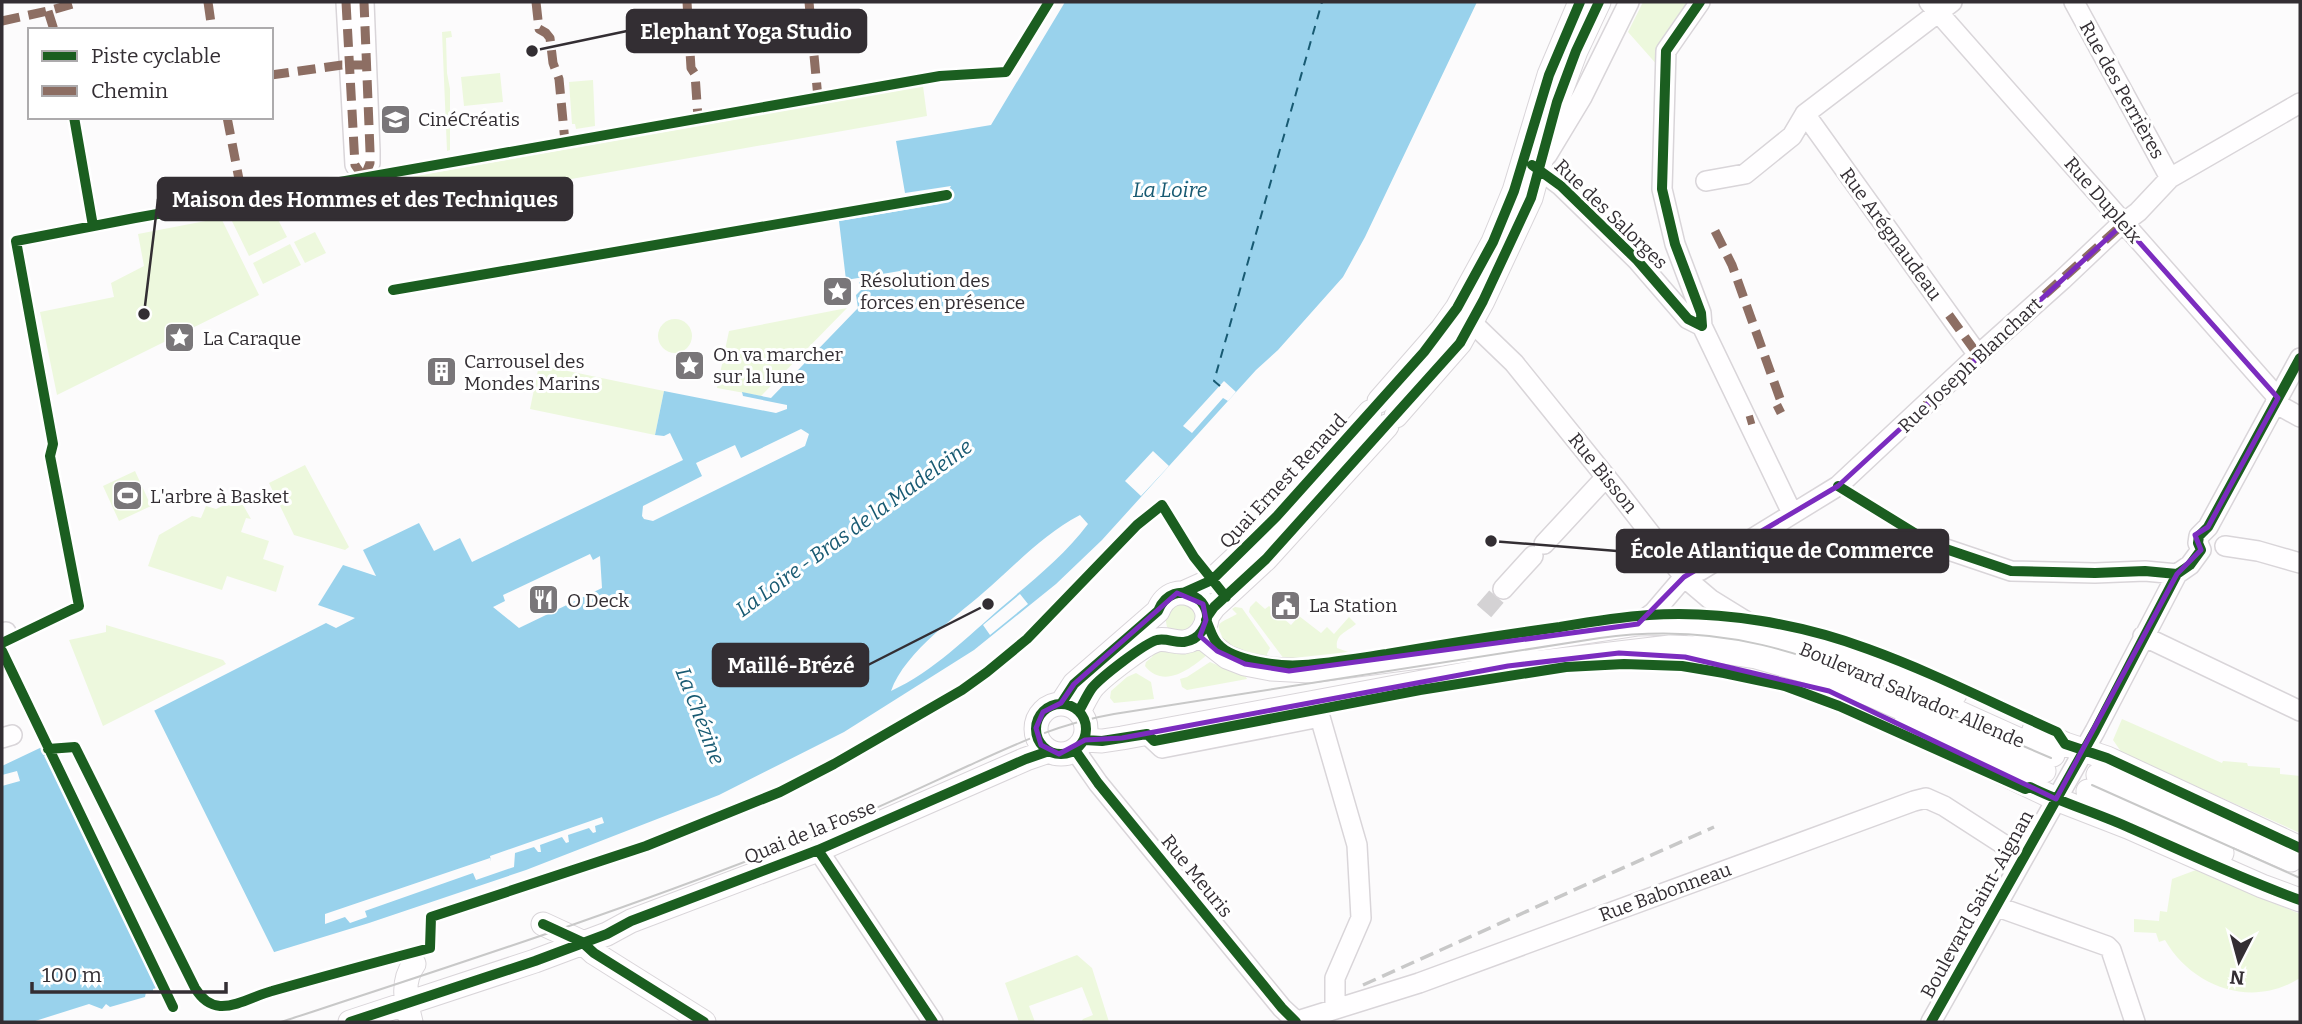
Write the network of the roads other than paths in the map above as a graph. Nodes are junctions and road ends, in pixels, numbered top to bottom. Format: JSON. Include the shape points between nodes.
{"nodes":[{"id":1,"x":346,"y":2,"type":"edge"},
{"id":2,"x":364,"y":2,"type":"edge"},
{"id":3,"x":1580,"y":2,"type":"edge"},
{"id":4,"x":1599,"y":2,"type":"edge"},
{"id":5,"x":1629,"y":2,"type":"edge"},
{"id":6,"x":1700,"y":2,"type":"edge"},
{"id":7,"x":2078,"y":4,"type":"edge"},
{"id":8,"x":1940,"y":5,"type":"edge"},
{"id":9,"x":358,"y":65,"type":"junction"},
{"id":10,"x":2300,"y":103,"type":"edge"},
{"id":11,"x":1805,"y":114,"type":"junction"},
{"id":12,"x":362,"y":164,"type":"dead end"},
{"id":13,"x":1531,"y":164,"type":"junction"},
{"id":14,"x":2170,"y":178,"type":"junction"},
{"id":15,"x":1706,"y":181,"type":"dead end"},
{"id":16,"x":2123,"y":224,"type":"junction"},
{"id":17,"x":1464,"y":315,"type":"junction"},
{"id":18,"x":1702,"y":326,"type":"junction"},
{"id":19,"x":1978,"y":355,"type":"junction"},
{"id":20,"x":2300,"y":358,"type":"edge"},
{"id":21,"x":2277,"y":401,"type":"junction"},
{"id":22,"x":1383,"y":414,"type":"junction"},
{"id":23,"x":2300,"y":417,"type":"edge"},
{"id":24,"x":1606,"y":477,"type":"junction"},
{"id":25,"x":1792,"y":513,"type":"junction"},
{"id":26,"x":2208,"y":527,"type":"junction"},
{"id":27,"x":1934,"y":545,"type":"dead end"},
{"id":28,"x":2225,"y":545,"type":"junction"},
{"id":29,"x":2201,"y":550,"type":"junction"},
{"id":30,"x":2300,"y":563,"type":"edge"},
{"id":31,"x":2177,"y":574,"type":"junction"},
{"id":32,"x":1684,"y":577,"type":"junction"},
{"id":33,"x":1503,"y":589,"type":"tunnel mouth"},
{"id":34,"x":1183,"y":593,"type":"junction"},
{"id":35,"x":1158,"y":611,"type":"junction"},
{"id":36,"x":1683,"y":623,"type":"junction"},
{"id":37,"x":1638,"y":624,"type":"junction"},
{"id":38,"x":1203,"y":626,"type":"junction"},
{"id":39,"x":1757,"y":628,"type":"junction"},
{"id":40,"x":2143,"y":636,"type":"junction"},
{"id":41,"x":1171,"y":639,"type":"junction"},
{"id":42,"x":1619,"y":653,"type":"junction"},
{"id":43,"x":1070,"y":708,"type":"junction"},
{"id":44,"x":2300,"y":711,"type":"edge"},
{"id":45,"x":1147,"y":734,"type":"junction"},
{"id":46,"x":1079,"y":745,"type":"junction"},
{"id":47,"x":2083,"y":750,"type":"junction"},
{"id":48,"x":1049,"y":751,"type":"junction"},
{"id":49,"x":2056,"y":799,"type":"junction"},
{"id":50,"x":2300,"y":848,"type":"edge"},
{"id":51,"x":818,"y":850,"type":"junction"},
{"id":52,"x":2023,"y":857,"type":"junction"},
{"id":53,"x":2300,"y":864,"type":"edge"},
{"id":54,"x":2300,"y":888,"type":"edge"},
{"id":55,"x":2300,"y":900,"type":"edge"},
{"id":56,"x":1995,"y":905,"type":"junction"},
{"id":57,"x":542,"y":924,"type":"dead end"},
{"id":58,"x":582,"y":942,"type":"junction"},
{"id":59,"x":414,"y":964,"type":"dead end"},
{"id":60,"x":1335,"y":1009,"type":"junction"},
{"id":61,"x":409,"y":1013,"type":"edge"},
{"id":62,"x":350,"y":1022,"type":"edge"},
{"id":63,"x":704,"y":1022,"type":"edge"},
{"id":64,"x":933,"y":1022,"type":"edge"},
{"id":65,"x":1296,"y":1022,"type":"edge"},
{"id":66,"x":1931,"y":1022,"type":"edge"},
{"id":67,"x":2135,"y":1022,"type":"edge"}],
"edges":[{"from":1,"to":9,"type":"street"},
{"from":2,"to":9,"type":"street"},
{"from":3,"to":13,"type":"main road","via":[[1549,75]]},
{"from":4,"to":13,"type":"main road"},
{"from":5,"to":13,"type":"street","via":[[1582,97]]},
{"from":6,"to":18,"type":"street","via":[[1666,51],[1662,189]]},
{"from":7,"to":14,"type":"street","name":"Rue des Perrières"},
{"from":8,"to":11,"type":"street"},
{"from":8,"to":16,"type":"street","name":"Rue Dupleix"},
{"from":9,"to":12,"type":"street"},
{"from":10,"to":14,"type":"street","name":"Rue Joseph Blanchart"},
{"from":11,"to":15,"type":"street","via":[[1792,136],[1745,174]]},
{"from":11,"to":19,"type":"street","name":"Rue Arégnaudeau"},
{"from":13,"to":17,"type":"main road","name":"Quai Ernest Renaud","via":[[1514,191]]},
{"from":13,"to":18,"type":"street","name":"Rue des Salorges","via":[[1561,186],[1637,260],[1688,319]]},
{"from":14,"to":16,"type":"street","name":"Rue Joseph Blanchart"},
{"from":16,"to":19,"type":"street","name":"Rue Joseph Blanchart"},
{"from":16,"to":21,"type":"street","name":"Rue Dupleix"},
{"from":17,"to":22,"type":"main road","name":"Quai Ernest Renaud","via":[[1436,337]]},
{"from":17,"to":24,"type":"street","name":"Rue Bisson","via":[[1514,363]]},
{"from":18,"to":25,"type":"street","name":"Rue des Salorges"},
{"from":19,"to":25,"type":"street","name":"Rue Joseph Blanchart","via":[[1838,486]]},
{"from":20,"to":21,"type":"street"},
{"from":21,"to":23,"type":"street","name":"Rue Dupleix"},
{"from":21,"to":26,"type":"street"},
{"from":22,"to":34,"type":"main road","name":"Quai Ernest Renaud","via":[[1212,580]]},
{"from":22,"to":38,"type":"main road","name":"Quai Ernest Renaud","via":[[1266,559],[1214,607]]},
{"from":24,"to":32,"type":"street","name":"Rue Bisson"},
{"from":24,"to":33,"type":"street"},
{"from":25,"to":32,"type":"street","name":"Rue Joseph Blanchart"},
{"from":26,"to":28,"type":"street","via":[[2222,531]]},
{"from":26,"to":29,"type":"street","via":[[2199,536]]},
{"from":27,"to":31,"type":"street","via":[[2011,571]]},
{"from":28,"to":29,"type":"street","via":[[2213,555]]},
{"from":28,"to":30,"type":"street"},
{"from":29,"to":31,"type":"street","name":"Boulevard Saint-Aignan"},
{"from":31,"to":40,"type":"street","name":"Boulevard Saint-Aignan"},
{"from":32,"to":37,"type":"street","name":"Rue Joseph Blanchart"},
{"from":32,"to":39,"type":"street","name":"Rue Bisson"},
{"from":34,"to":35,"type":"main road","via":[[1166,598]]},
{"from":34,"to":38,"type":"main road","via":[[1200,600],[1205,608]]},
{"from":35,"to":41,"type":"main road","via":[[1158,625]]},
{"from":35,"to":43,"type":"main road","via":[[1074,684]]},
{"from":36,"to":37,"type":"main road","name":"Boulevard Salvador Allende"},
{"from":36,"to":39,"type":"main road"},
{"from":36,"to":42,"type":"main road","name":"Boulevard Salvador Allende","via":[[1760,635],[1840,659],[2048,763],[1871,695],[1756,657],[1670,647]]},
{"from":37,"to":38,"type":"main road","name":"Boulevard Salvador Allende","via":[[1320,670],[1271,669],[1227,657]]},
{"from":38,"to":41,"type":"main road","via":[[1184,642]]},
{"from":39,"to":47,"type":"main road","via":[[1881,660]]},
{"from":40,"to":44,"type":"street"},
{"from":40,"to":47,"type":"street","name":"Boulevard Saint-Aignan"},
{"from":41,"to":43,"type":"main road","via":[[1156,640],[1129,657]]},
{"from":42,"to":45,"type":"main road","name":"Boulevard Salvador Allende","via":[[1508,666]]},
{"from":42,"to":49,"type":"main road","via":[[1685,657],[1799,681],[1860,705]]},
{"from":43,"to":46,"type":"main road","via":[[1086,724]]},
{"from":43,"to":48,"type":"main road","via":[[1053,705],[1037,722],[1037,738]]},
{"from":45,"to":46,"type":"main road","name":"Boulevard Salvador Allende"},
{"from":45,"to":60,"type":"street","via":[[1162,748],[1320,718],[1358,857],[1361,918],[1335,978]]},
{"from":46,"to":48,"type":"main road","via":[[1061,754]]},
{"from":46,"to":65,"type":"street","name":"Rue Meuris","via":[[1120,811]]},
{"from":47,"to":49,"type":"street","name":"Boulevard Saint-Aignan"},
{"from":47,"to":50,"type":"main road"},
{"from":48,"to":51,"type":"main road","name":"Quai de la Fosse"},
{"from":49,"to":52,"type":"street","name":"Boulevard Saint-Aignan"},
{"from":49,"to":55,"type":"main road"},
{"from":51,"to":58,"type":"main road","name":"Quai de la Fosse"},
{"from":51,"to":64,"type":"street"},
{"from":52,"to":56,"type":"street","name":"Boulevard Saint-Aignan"},
{"from":52,"to":60,"type":"street","name":"Rue Babonneau","via":[[1944,806],[1926,799],[1914,801],[1419,983]]},
{"from":53,"to":54,"type":"main road","via":[[2093,783]]},
{"from":56,"to":66,"type":"street","name":"Boulevard Saint-Aignan"},
{"from":56,"to":67,"type":"street","via":[[2107,946]]},
{"from":57,"to":58,"type":"main road"},
{"from":58,"to":61,"type":"main road","name":"Quai de la Fosse"},
{"from":58,"to":63,"type":"main road"},
{"from":59,"to":61,"type":"main road","via":[[405,982]]},
{"from":60,"to":65,"type":"street","name":"Rue Babonneau"},
{"from":61,"to":62,"type":"main road","name":"Quai de la Fosse"}]}
